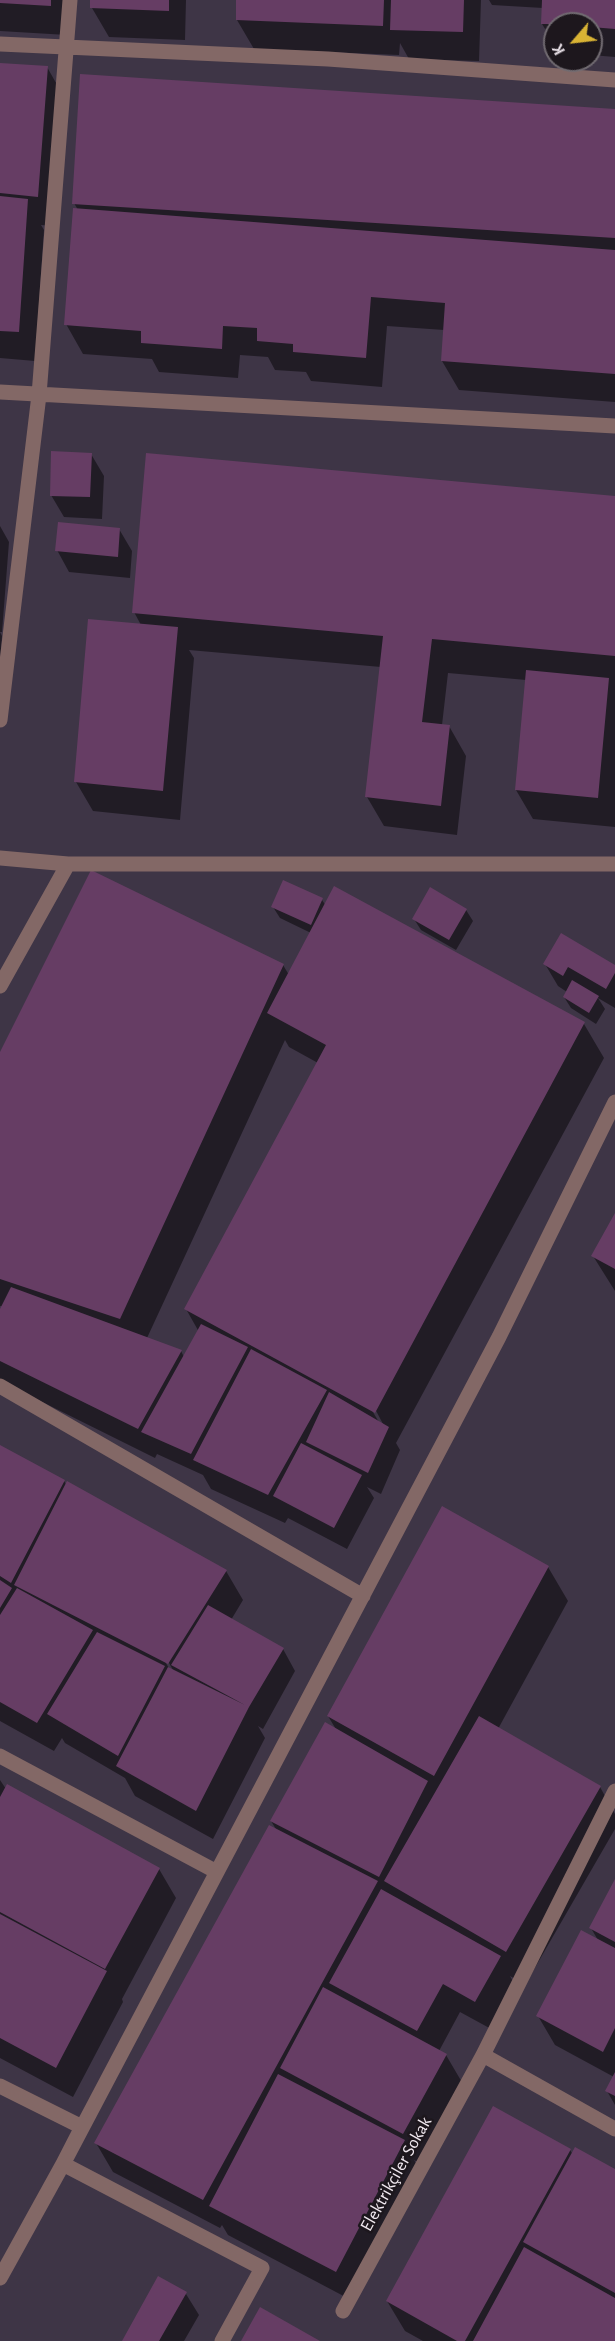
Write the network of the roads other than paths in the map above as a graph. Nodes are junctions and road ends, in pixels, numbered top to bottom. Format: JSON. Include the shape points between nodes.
{"nodes":[{"id":1,"x":70,"y":0,"type":"edge"},
{"id":2,"x":0,"y":44,"type":"edge"},
{"id":3,"x":67,"y":47,"type":"junction"},
{"id":4,"x":615,"y":80,"type":"edge"},
{"id":5,"x":0,"y":392,"type":"edge"},
{"id":6,"x":39,"y":394,"type":"junction"},
{"id":7,"x":615,"y":426,"type":"edge"},
{"id":8,"x":0,"y":720,"type":"edge"},
{"id":9,"x":0,"y":858,"type":"edge"},
{"id":10,"x":68,"y":864,"type":"junction"},
{"id":11,"x":615,"y":864,"type":"edge"},
{"id":12,"x":0,"y":986,"type":"edge"},
{"id":13,"x":615,"y":1102,"type":"edge"},
{"id":14,"x":0,"y":1386,"type":"edge"},
{"id":15,"x":363,"y":1596,"type":"junction"},
{"id":16,"x":0,"y":1756,"type":"edge"},
{"id":17,"x":615,"y":1791,"type":"edge"},
{"id":18,"x":217,"y":1872,"type":"junction"},
{"id":19,"x":483,"y":2055,"type":"junction"},
{"id":20,"x":0,"y":2085,"type":"edge"},
{"id":21,"x":615,"y":2129,"type":"edge"},
{"id":22,"x":63,"y":2164,"type":"junction"},
{"id":23,"x":0,"y":2278,"type":"edge"},
{"id":24,"x":343,"y":2311,"type":"dead end"},
{"id":25,"x":222,"y":2341,"type":"edge"}],
"edges":[{"from":1,"to":3,"type":"street"},
{"from":2,"to":3,"type":"street"},
{"from":3,"to":4,"type":"street","via":[[328,59]]},
{"from":3,"to":6,"type":"street"},
{"from":5,"to":6,"type":"street"},
{"from":6,"to":7,"type":"street"},
{"from":6,"to":8,"type":"street"},
{"from":9,"to":10,"type":"street"},
{"from":10,"to":11,"type":"street"},
{"from":10,"to":12,"type":"street"},
{"from":13,"to":15,"type":"street","via":[[499,1337]]},
{"from":14,"to":15,"type":"street"},
{"from":15,"to":18,"type":"street"},
{"from":16,"to":18,"type":"street"},
{"from":17,"to":19,"type":"street","name":"Elektrikçiler Sokak"},
{"from":18,"to":22,"type":"street"},
{"from":19,"to":21,"type":"street"},
{"from":19,"to":24,"type":"street","name":"Elektrikçiler Sokak"},
{"from":20,"to":22,"type":"street","via":[[82,2127]]},
{"from":22,"to":23,"type":"street"},
{"from":22,"to":25,"type":"street","via":[[262,2268]]}]}
